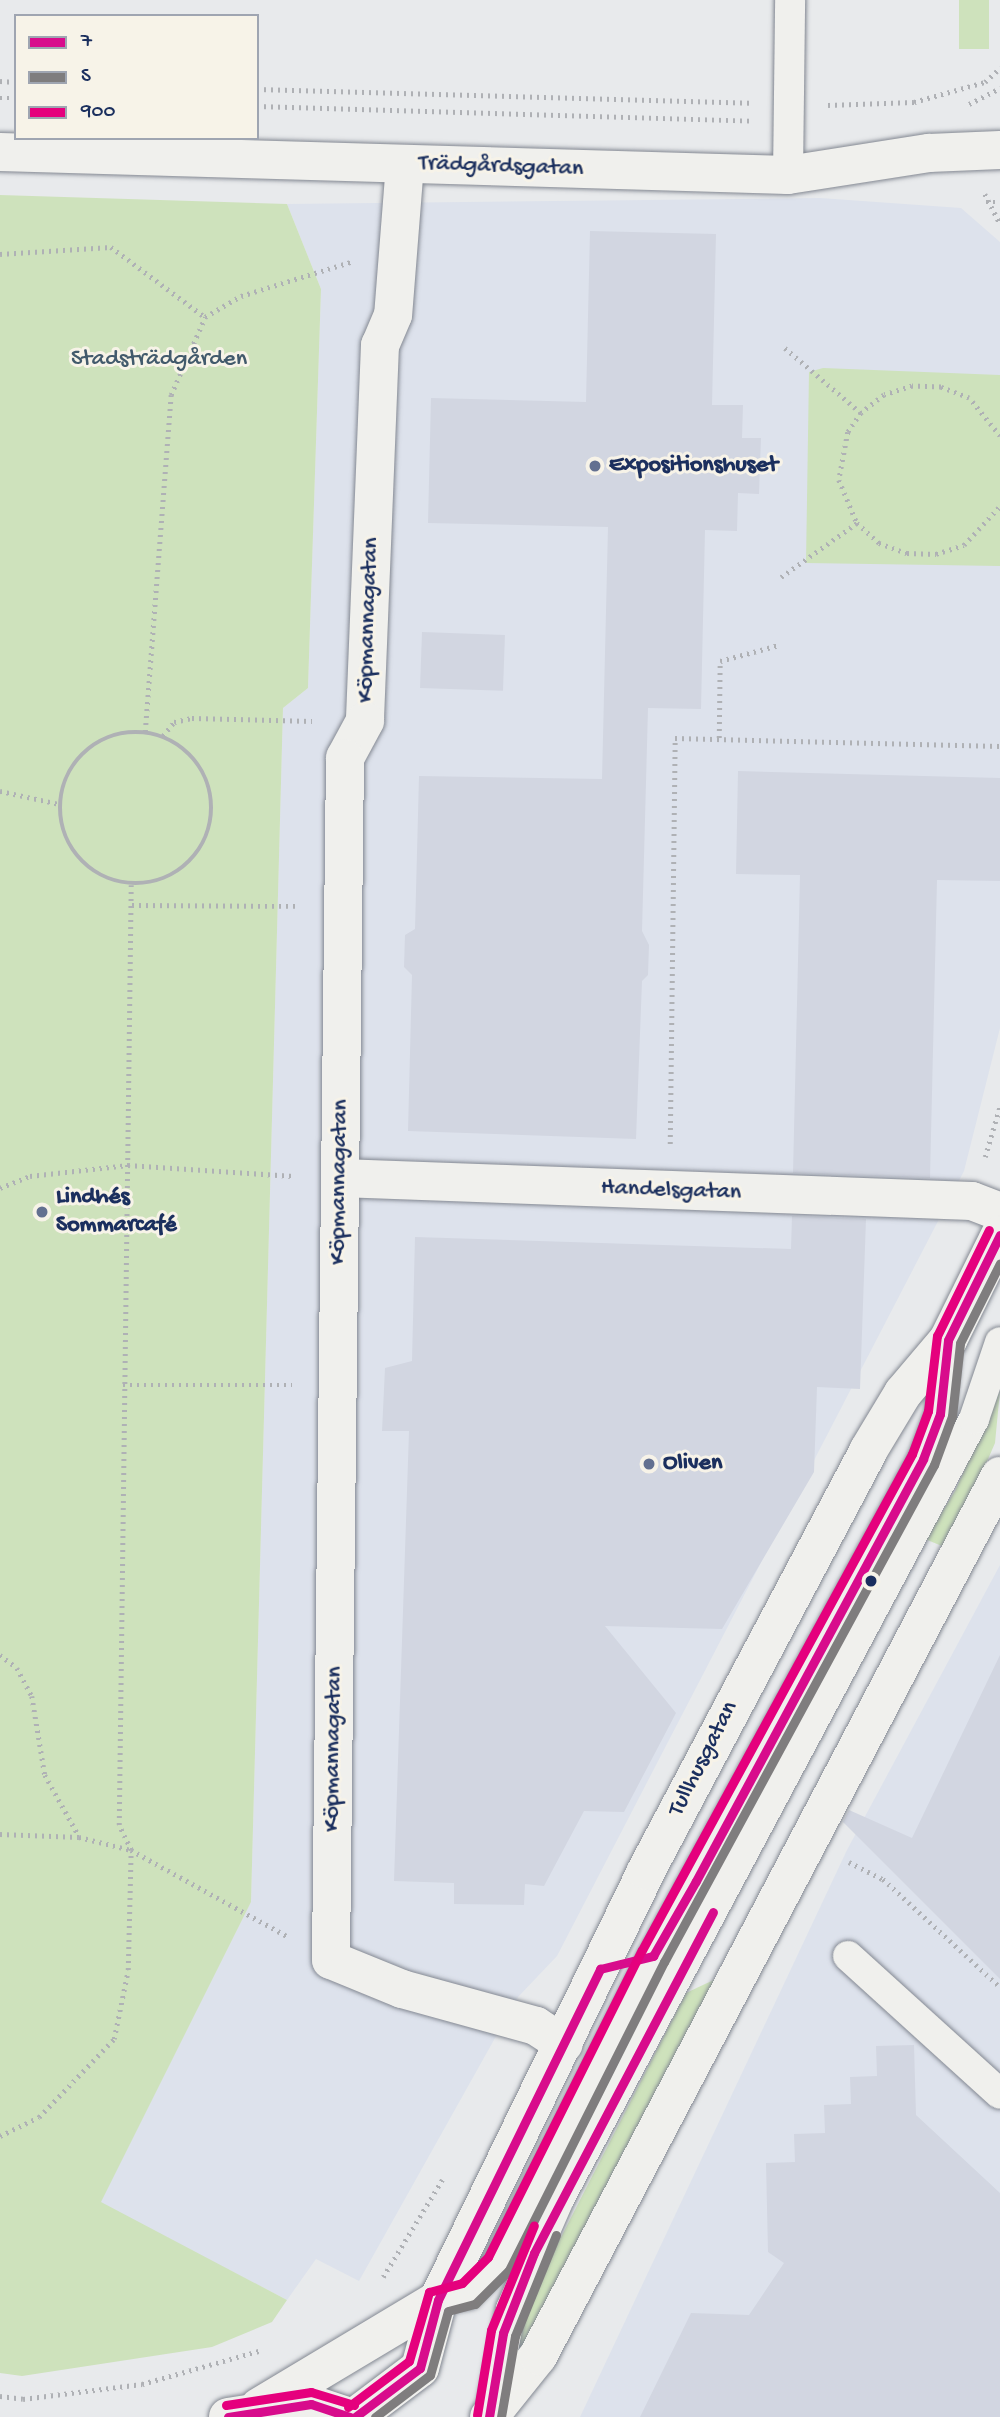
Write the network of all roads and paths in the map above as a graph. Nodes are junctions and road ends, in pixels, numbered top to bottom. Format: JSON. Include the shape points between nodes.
{"nodes":[{"id":1,"x":790,"y":0,"type":"edge"},
{"id":2,"x":1000,"y":68,"type":"edge"},
{"id":3,"x":1000,"y":88,"type":"edge"},
{"id":4,"x":259,"y":89,"type":"edge"},
{"id":5,"x":259,"y":106,"type":"edge"},
{"id":6,"x":965,"y":106,"type":"dead end"},
{"id":7,"x":789,"y":113,"type":"junction"},
{"id":8,"x":1000,"y":150,"type":"edge"},
{"id":9,"x":0,"y":152,"type":"edge"},
{"id":10,"x":405,"y":164,"type":"junction"},
{"id":11,"x":788,"y":175,"type":"junction"},
{"id":12,"x":1000,"y":202,"type":"edge"},
{"id":13,"x":1000,"y":223,"type":"edge"},
{"id":14,"x":0,"y":254,"type":"edge"},
{"id":15,"x":393,"y":257,"type":"junction"},
{"id":16,"x":205,"y":317,"type":"junction"},
{"id":17,"x":785,"y":348,"type":"dead end"},
{"id":18,"x":861,"y":413,"type":"junction"},
{"id":19,"x":1000,"y":436,"type":"edge"},
{"id":20,"x":1000,"y":506,"type":"edge"},
{"id":21,"x":857,"y":523,"type":"junction"},
{"id":22,"x":781,"y":577,"type":"dead end"},
{"id":23,"x":779,"y":645,"type":"dead end"},
{"id":24,"x":365,"y":721,"type":"junction"},
{"id":25,"x":145,"y":732,"type":"junction"},
{"id":26,"x":163,"y":736,"type":"junction"},
{"id":27,"x":719,"y":738,"type":"junction"},
{"id":28,"x":1000,"y":746,"type":"edge"},
{"id":29,"x":0,"y":791,"type":"edge"},
{"id":30,"x":59,"y":804,"type":"junction"},
{"id":31,"x":131,"y":885,"type":"junction"},
{"id":32,"x":132,"y":905,"type":"junction"},
{"id":33,"x":343,"y":906,"type":"junction"},
{"id":34,"x":1000,"y":1106,"type":"edge"},
{"id":35,"x":984,"y":1161,"type":"dead end"},
{"id":36,"x":128,"y":1165,"type":"junction"},
{"id":37,"x":340,"y":1178,"type":"junction"},
{"id":38,"x":0,"y":1188,"type":"edge"},
{"id":39,"x":670,"y":1191,"type":"junction"},
{"id":40,"x":1000,"y":1212,"type":"edge"},
{"id":41,"x":1000,"y":1236,"type":"edge"},
{"id":42,"x":948,"y":1339,"type":"junction"},
{"id":43,"x":1000,"y":1342,"type":"edge"},
{"id":44,"x":122,"y":1385,"type":"junction"},
{"id":45,"x":338,"y":1385,"type":"junction"},
{"id":46,"x":1000,"y":1476,"type":"edge"},
{"id":47,"x":0,"y":1655,"type":"edge"},
{"id":48,"x":0,"y":1834,"type":"edge"},
{"id":49,"x":79,"y":1837,"type":"junction"},
{"id":50,"x":131,"y":1850,"type":"junction"},
{"id":51,"x":834,"y":1855,"type":"dead end"},
{"id":52,"x":653,"y":1956,"type":"junction"},
{"id":53,"x":848,"y":1956,"type":"dead end"},
{"id":54,"x":331,"y":1960,"type":"junction"},
{"id":55,"x":600,"y":1969,"type":"junction"},
{"id":56,"x":1000,"y":1987,"type":"edge"},
{"id":57,"x":564,"y":2044,"type":"junction"},
{"id":58,"x":1000,"y":2094,"type":"edge"},
{"id":59,"x":0,"y":2136,"type":"edge"},
{"id":60,"x":438,"y":2300,"type":"junction"},
{"id":61,"x":263,"y":2349,"type":"dead end"},
{"id":62,"x":0,"y":2396,"type":"edge"},
{"id":63,"x":243,"y":2412,"type":"edge"},
{"id":64,"x":490,"y":2416,"type":"edge"},
{"id":65,"x":352,"y":2417,"type":"edge"}],
"edges":[{"from":1,"to":7,"type":"lane"},
{"from":2,"to":7,"type":"path","via":[[985,82],[914,102]]},
{"from":3,"to":6,"type":"path"},
{"from":4,"to":7,"type":"path"},
{"from":5,"to":7,"type":"path"},
{"from":7,"to":11,"type":"lane"},
{"from":8,"to":11,"type":"street","name":"Trädgårdsgatan","via":[[929,153]]},
{"from":9,"to":10,"type":"street","name":"Trädgårdsgatan"},
{"from":10,"to":11,"type":"street","name":"Trädgårdsgatan"},
{"from":10,"to":15,"type":"street","name":"Köpmannagatan"},
{"from":12,"to":13,"type":"path","via":[[986,202]]},
{"from":14,"to":16,"type":"path","via":[[111,247]]},
{"from":15,"to":16,"type":"path","via":[[347,263],[241,296]]},
{"from":15,"to":24,"type":"street","name":"Köpmannagatan","via":[[393,315],[380,345]]},
{"from":16,"to":25,"type":"path","via":[[171,395]]},
{"from":17,"to":18,"type":"path"},
{"from":18,"to":19,"type":"path","via":[[884,395],[941,387],[968,398]]},
{"from":18,"to":21,"type":"path","via":[[848,432],[839,480]]},
{"from":20,"to":21,"type":"path","via":[[964,545],[936,554],[880,543]]},
{"from":21,"to":22,"type":"path"},
{"from":23,"to":27,"type":"path","via":[[720,661]]},
{"from":24,"to":26,"type":"path","via":[[191,718],[174,722]]},
{"from":24,"to":33,"type":"street","name":"Köpmannagatan","via":[[345,758]]},
{"from":25,"to":26,"type":"path"},
{"from":25,"to":30,"type":"path","via":[[97,742],[64,779]]},
{"from":26,"to":31,"type":"path","via":[[202,769],[212,814],[206,838],[176,874]]},
{"from":27,"to":28,"type":"path"},
{"from":27,"to":39,"type":"path","via":[[675,738]]},
{"from":29,"to":30,"type":"path"},
{"from":30,"to":31,"type":"path","via":[[61,828],[79,859],[107,880]]},
{"from":31,"to":32,"type":"path"},
{"from":32,"to":33,"type":"path"},
{"from":32,"to":36,"type":"path"},
{"from":33,"to":37,"type":"street","name":"Köpmannagatan"},
{"from":34,"to":35,"type":"path"},
{"from":36,"to":37,"type":"path"},
{"from":36,"to":38,"type":"path","via":[[30,1176]]},
{"from":36,"to":44,"type":"path"},
{"from":37,"to":39,"type":"street","name":"Handelsgatan"},
{"from":37,"to":45,"type":"street","name":"Köpmannagatan"},
{"from":39,"to":40,"type":"street","name":"Handelsgatan","via":[[972,1201]]},
{"from":41,"to":42,"type":"street","name":"Tullhusgatan"},
{"from":42,"to":52,"type":"lane","via":[[940,1414],[922,1459]]},
{"from":42,"to":55,"type":"street","name":"Tullhusgatan","via":[[903,1393],[868,1451]]},
{"from":43,"to":64,"type":"lane","via":[[974,1419],[559,2199],[503,2333]]},
{"from":44,"to":45,"type":"path"},
{"from":44,"to":50,"type":"path","via":[[119,1825]]},
{"from":45,"to":54,"type":"street","name":"Köpmannagatan"},
{"from":46,"to":64,"type":"street","via":[[551,2332]]},
{"from":47,"to":49,"type":"path","via":[[17,1668],[32,1696],[45,1775]]},
{"from":48,"to":49,"type":"path"},
{"from":49,"to":50,"type":"path"},
{"from":50,"to":54,"type":"path"},
{"from":50,"to":59,"type":"path","via":[[128,1970],[114,2039],[39,2117]]},
{"from":51,"to":56,"type":"path","via":[[883,1879]]},
{"from":52,"to":55,"type":"lane"},
{"from":52,"to":60,"type":"lane","via":[[498,2264],[468,2294]]},
{"from":53,"to":58,"type":"lane"},
{"from":54,"to":57,"type":"street","via":[[401,1989],[536,2026]]},
{"from":55,"to":57,"type":"street","name":"Tullhusgatan"},
{"from":57,"to":60,"type":"street","name":"Tullhusgatan"},
{"from":60,"to":63,"type":"street"},
{"from":60,"to":65,"type":"street","name":"Tullhusgatan","via":[[420,2368]]},
{"from":61,"to":62,"type":"path","via":[[142,2384],[23,2399]]},
{"from":63,"to":65,"type":"street","via":[[311,2404]]}]}
